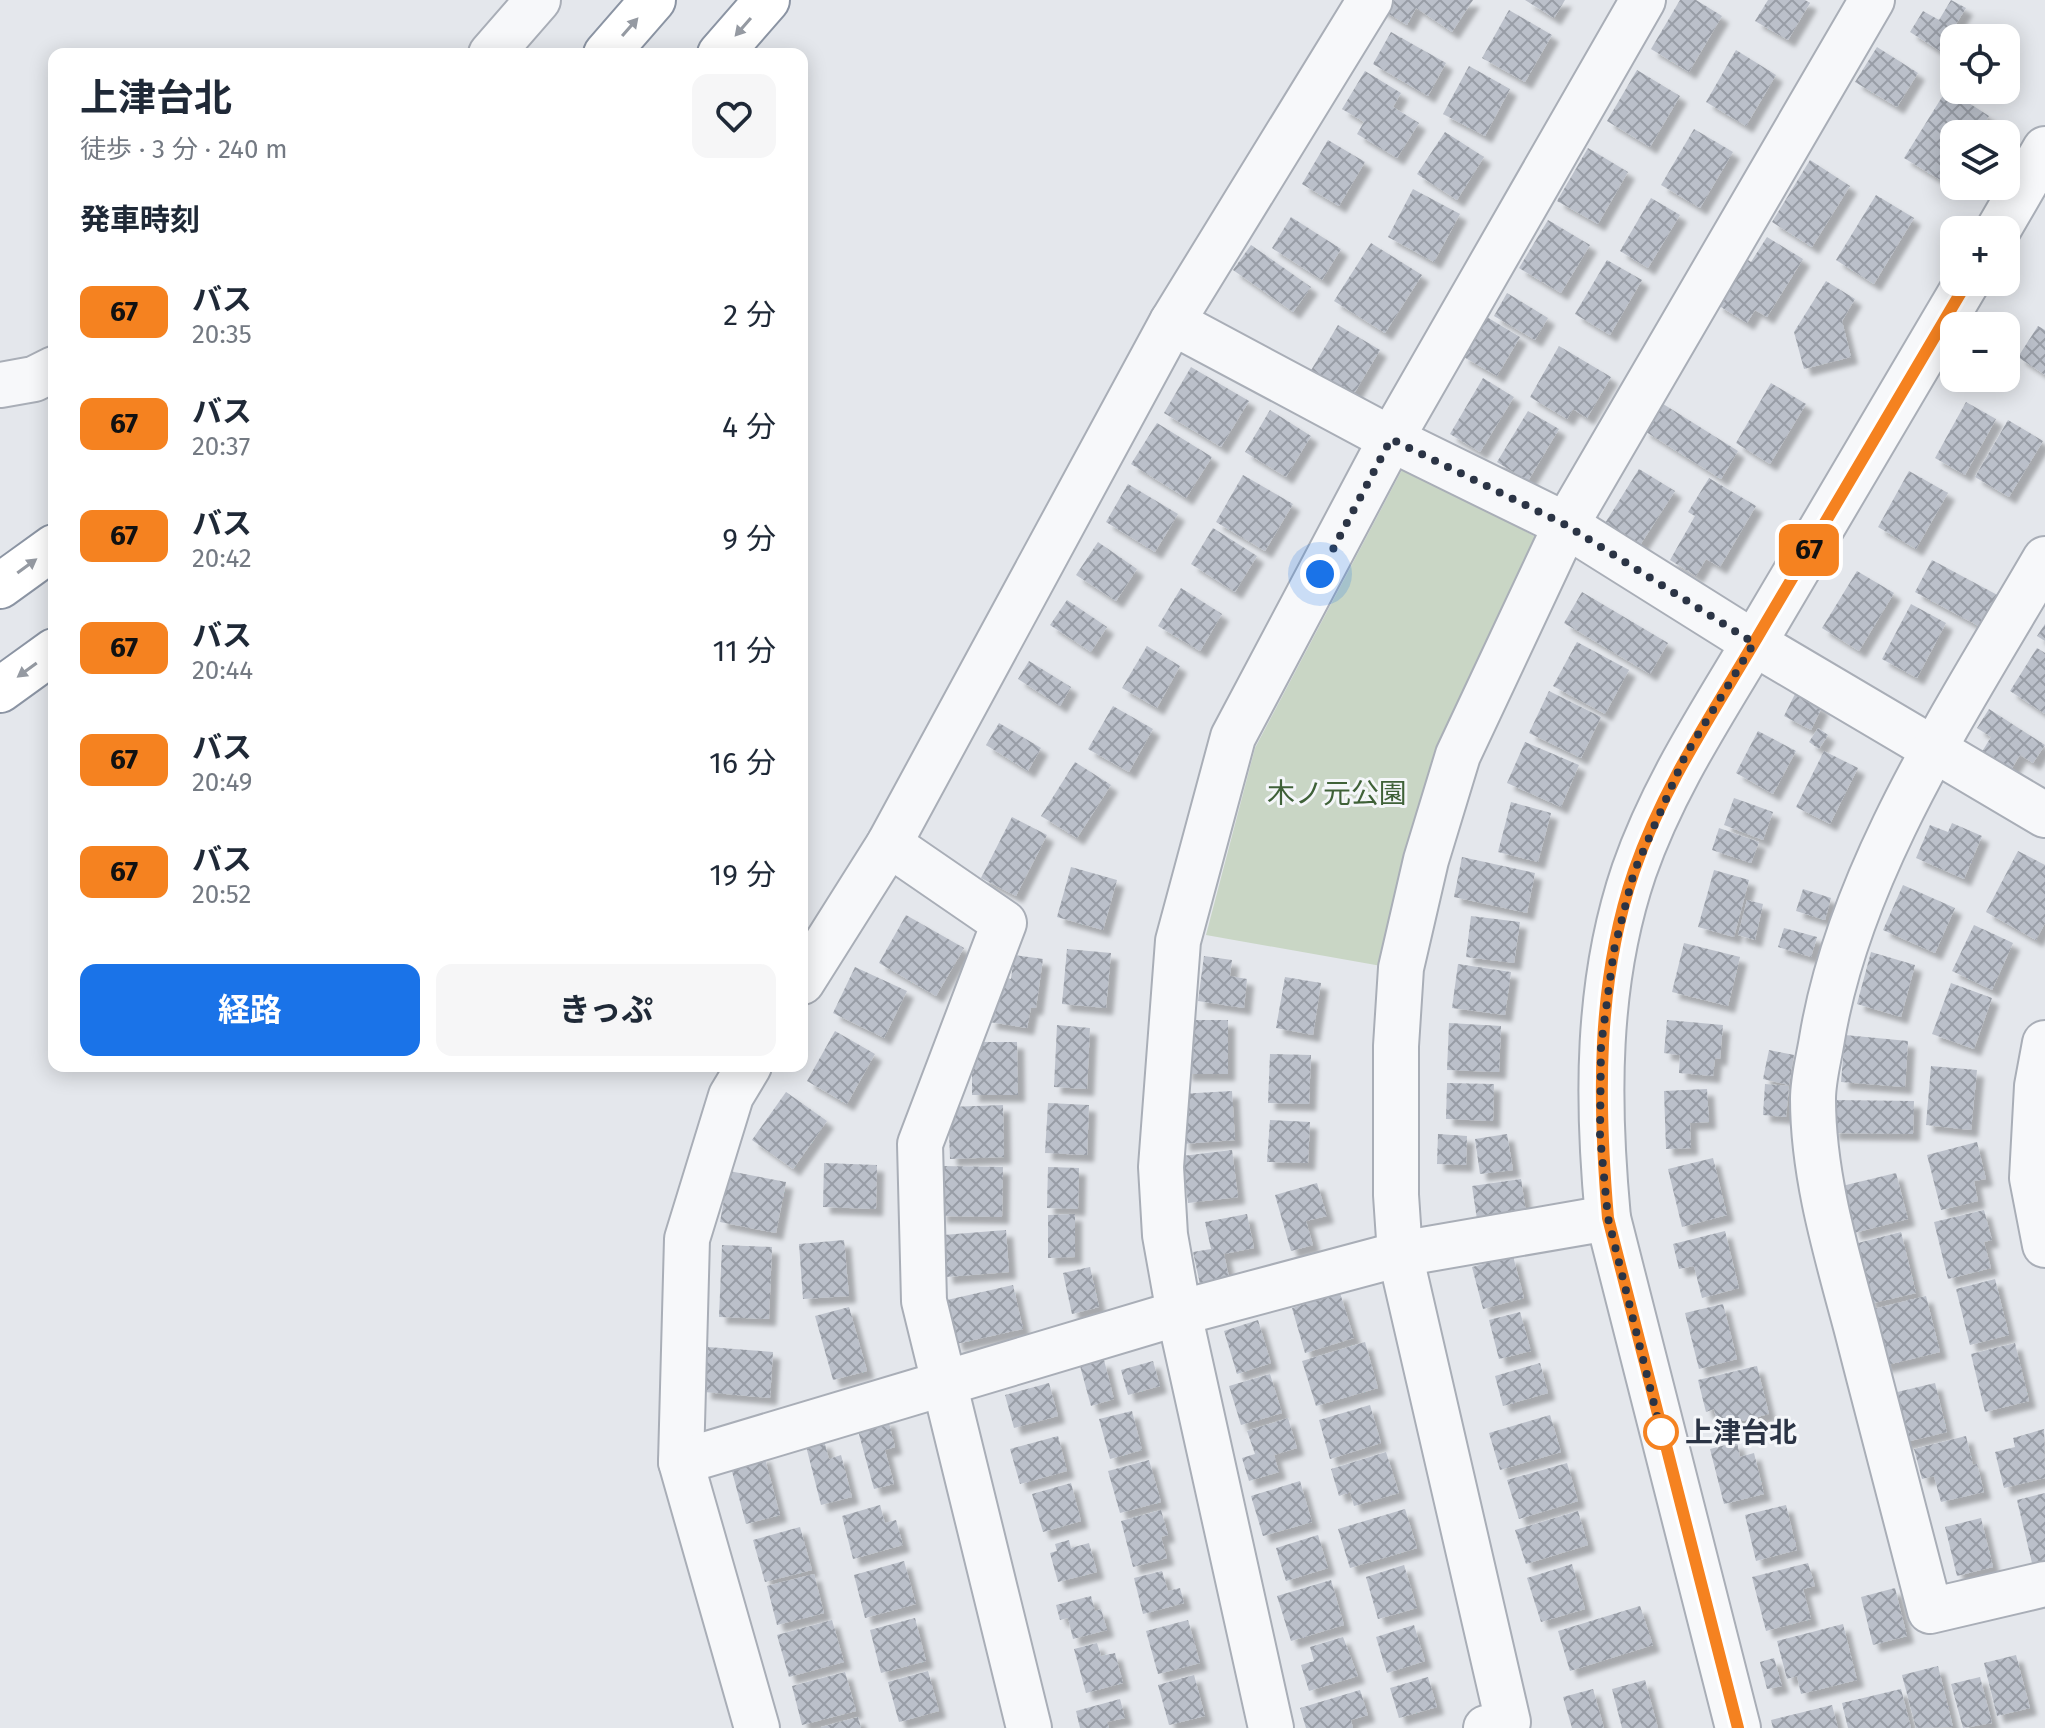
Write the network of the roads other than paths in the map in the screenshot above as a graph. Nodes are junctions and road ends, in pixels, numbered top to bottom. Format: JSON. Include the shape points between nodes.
{"nodes":[{"id":1,"x":538,"y":0,"type":"edge"},
{"id":2,"x":653,"y":0,"type":"edge"},
{"id":3,"x":767,"y":0,"type":"edge"},
{"id":4,"x":1370,"y":0,"type":"edge"},
{"id":5,"x":1643,"y":0,"type":"edge"},
{"id":6,"x":1872,"y":0,"type":"edge"},
{"id":7,"x":496,"y":48,"type":"edge"},
{"id":8,"x":611,"y":48,"type":"edge"},
{"id":9,"x":725,"y":48,"type":"edge"},
{"id":10,"x":2045,"y":149,"type":"edge"},
{"id":11,"x":2006,"y":216,"type":"edge"},
{"id":12,"x":1959,"y":296,"type":"edge"},
{"id":13,"x":1172,"y":322,"type":"junction"},
{"id":14,"x":48,"y":372,"type":"edge"},
{"id":15,"x":0,"y":385,"type":"edge"},
{"id":16,"x":1391,"y":439,"type":"junction"},
{"id":17,"x":1566,"y":525,"type":"junction"},
{"id":18,"x":48,"y":551,"type":"edge"},
{"id":19,"x":2045,"y":559,"type":"edge"},
{"id":20,"x":0,"y":586,"type":"edge"},
{"id":21,"x":1754,"y":643,"type":"junction"},
{"id":22,"x":48,"y":655,"type":"edge"},
{"id":23,"x":0,"y":690,"type":"edge"},
{"id":24,"x":1934,"y":750,"type":"junction"},
{"id":25,"x":2045,"y":815,"type":"edge"},
{"id":26,"x":889,"y":844,"type":"junction"},
{"id":27,"x":808,"y":972,"type":"edge"},
{"id":28,"x":2045,"y":1043,"type":"edge"},
{"id":29,"x":745,"y":1072,"type":"edge"},
{"id":30,"x":1608,"y":1218,"type":"junction"},
{"id":31,"x":2045,"y":1245,"type":"edge"},
{"id":32,"x":1400,"y":1254,"type":"junction"},
{"id":33,"x":1179,"y":1313,"type":"junction"},
{"id":34,"x":944,"y":1384,"type":"junction"},
{"id":35,"x":681,"y":1462,"type":"junction"},
{"id":36,"x":2045,"y":1584,"type":"edge"},
{"id":37,"x":757,"y":1728,"type":"edge"},
{"id":38,"x":1029,"y":1728,"type":"edge"},
{"id":39,"x":1271,"y":1728,"type":"edge"},
{"id":40,"x":1486,"y":1728,"type":"edge"},
{"id":41,"x":1738,"y":1728,"type":"edge"}],
"edges":[{"from":1,"to":7,"type":"street"},
{"from":8,"to":2,"type":"highway","one_way":true},
{"from":3,"to":9,"type":"highway","one_way":true},
{"from":4,"to":13,"type":"street"},
{"from":5,"to":16,"type":"street"},
{"from":6,"to":17,"type":"street"},
{"from":10,"to":11,"type":"street"},
{"from":12,"to":21,"type":"street"},
{"from":13,"to":16,"type":"street"},
{"from":13,"to":26,"type":"street"},
{"from":14,"to":15,"type":"street"},
{"from":16,"to":17,"type":"street"},
{"from":16,"to":33,"type":"street","via":[[1233,737],[1178,941],[1161,1167],[1165,1235]]},
{"from":17,"to":21,"type":"street"},
{"from":17,"to":32,"type":"street","via":[[1458,755],[1401,968],[1396,1046]]},
{"from":20,"to":18,"type":"highway","one_way":true},
{"from":19,"to":24,"type":"street"},
{"from":21,"to":24,"type":"street"},
{"from":21,"to":30,"type":"street","via":[[1666,795],[1634,872],[1614,950],[1601,1046],[1600,1135]]},
{"from":22,"to":23,"type":"highway","one_way":true},
{"from":24,"to":25,"type":"street"},
{"from":24,"to":36,"type":"street","via":[[1864,889],[1839,958],[1813,1095],[1815,1156],[1930,1611]]},
{"from":26,"to":27,"type":"street"},
{"from":26,"to":34,"type":"street","via":[[1004,923],[920,1144],[924,1301]]},
{"from":28,"to":31,"type":"street","via":[[2032,1178]]},
{"from":29,"to":35,"type":"street","via":[[731,1096],[687,1239]]},
{"from":30,"to":32,"type":"street"},
{"from":30,"to":41,"type":"street"},
{"from":32,"to":33,"type":"street"},
{"from":32,"to":40,"type":"street","via":[[1508,1722]]},
{"from":33,"to":34,"type":"street"},
{"from":33,"to":39,"type":"street"},
{"from":34,"to":35,"type":"street"},
{"from":34,"to":38,"type":"street"},
{"from":35,"to":37,"type":"street"}]}
